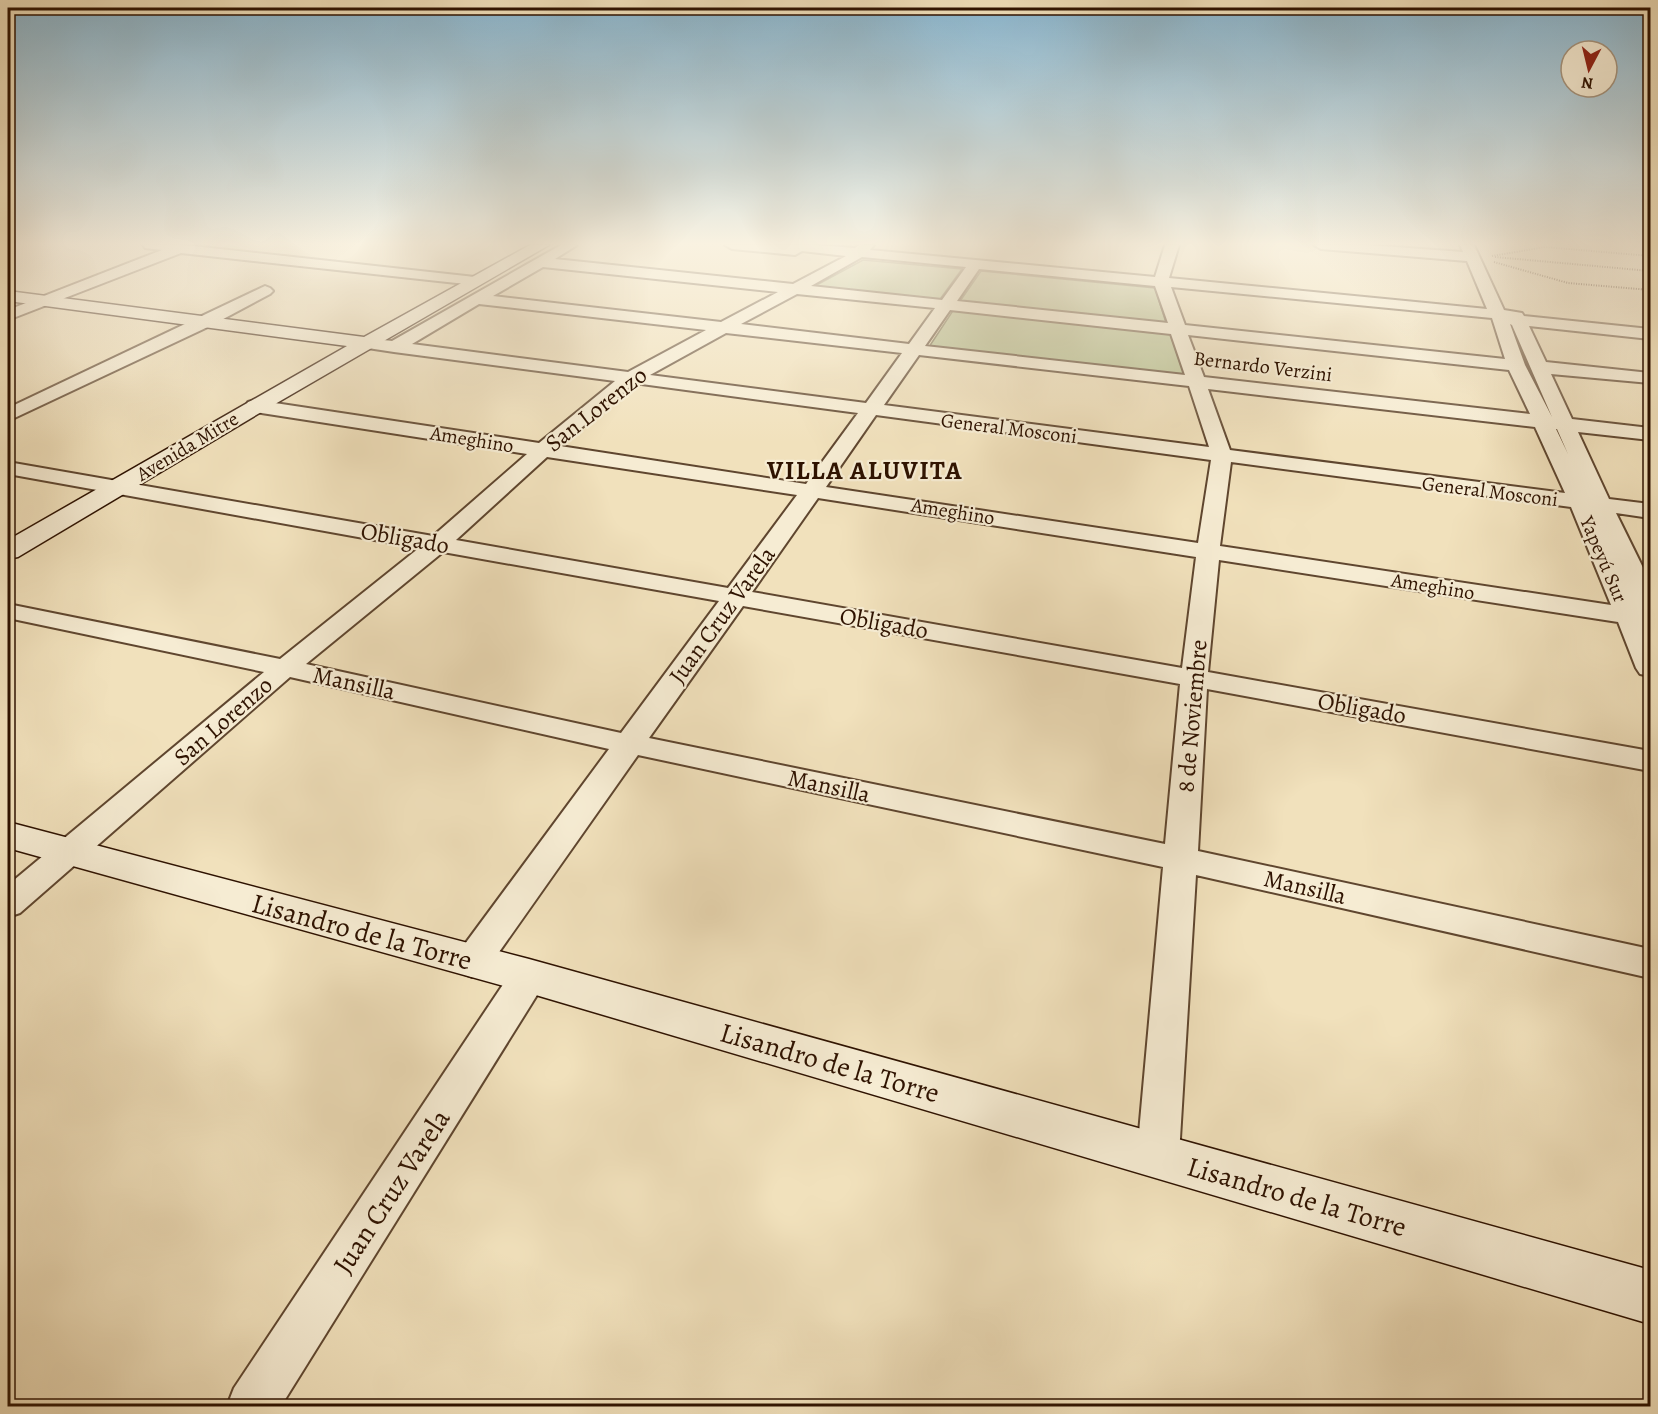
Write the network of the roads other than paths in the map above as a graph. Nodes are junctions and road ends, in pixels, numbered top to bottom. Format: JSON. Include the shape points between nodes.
{"nodes":[{"id":1,"x":122,"y":311,"type":"edge"},
{"id":2,"x":227,"y":311,"type":"edge"},
{"id":3,"x":433,"y":311,"type":"edge"},
{"id":4,"x":447,"y":311,"type":"edge"},
{"id":5,"x":617,"y":311,"type":"edge"},
{"id":6,"x":754,"y":311,"type":"edge"},
{"id":7,"x":943,"y":311,"type":"edge"},
{"id":8,"x":1004,"y":311,"type":"edge"},
{"id":9,"x":1171,"y":311,"type":"edge"},
{"id":10,"x":1445,"y":311,"type":"edge"},
{"id":11,"x":1504,"y":311,"type":"edge"},
{"id":12,"x":1508,"y":317,"type":"junction"},
{"id":13,"x":206,"y":322,"type":"junction"},
{"id":14,"x":725,"y":327,"type":"junction"},
{"id":15,"x":1177,"y":329,"type":"junction"},
{"id":16,"x":1650,"y":334,"type":"edge"},
{"id":17,"x":367,"y":343,"type":"junction"},
{"id":18,"x":399,"y":345,"type":"junction"},
{"id":19,"x":914,"y":349,"type":"junction"},
{"id":20,"x":1516,"y":365,"type":"junction"},
{"id":21,"x":1538,"y":367,"type":"junction"},
{"id":22,"x":636,"y":374,"type":"junction"},
{"id":23,"x":1650,"y":378,"type":"edge"},
{"id":24,"x":1197,"y":381,"type":"junction"},
{"id":25,"x":875,"y":405,"type":"junction"},
{"id":26,"x":255,"y":406,"type":"junction"},
{"id":27,"x":8,"y":415,"type":"edge"},
{"id":28,"x":1541,"y":421,"type":"junction"},
{"id":29,"x":1566,"y":425,"type":"junction"},
{"id":30,"x":1650,"y":434,"type":"edge"},
{"id":31,"x":1220,"y":449,"type":"junction"},
{"id":32,"x":543,"y":450,"type":"junction"},
{"id":33,"x":8,"y":468,"type":"edge"},
{"id":34,"x":117,"y":488,"type":"junction"},
{"id":35,"x":814,"y":490,"type":"junction"},
{"id":36,"x":1587,"y":497,"type":"junction"},
{"id":37,"x":1650,"y":499,"type":"edge"},
{"id":38,"x":1650,"y":512,"type":"edge"},
{"id":39,"x":438,"y":544,"type":"junction"},
{"id":40,"x":8,"y":551,"type":"edge"},
{"id":41,"x":1208,"y":551,"type":"junction"},
{"id":42,"x":733,"y":597,"type":"junction"},
{"id":43,"x":8,"y":611,"type":"edge"},
{"id":44,"x":1643,"y":614,"type":"edge"},
{"id":45,"x":285,"y":668,"type":"junction"},
{"id":46,"x":1650,"y":668,"type":"edge"},
{"id":47,"x":1194,"y":678,"type":"junction"},
{"id":48,"x":630,"y":744,"type":"junction"},
{"id":49,"x":1650,"y":761,"type":"edge"},
{"id":50,"x":8,"y":835,"type":"edge"},
{"id":51,"x":71,"y":851,"type":"junction"},
{"id":52,"x":1180,"y":859,"type":"junction"},
{"id":53,"x":8,"y":904,"type":"edge"},
{"id":54,"x":472,"y":962,"type":"junction"},
{"id":55,"x":1650,"y":964,"type":"edge"},
{"id":56,"x":529,"y":976,"type":"junction"},
{"id":57,"x":1158,"y":1155,"type":"junction"},
{"id":58,"x":1650,"y":1297,"type":"edge"},
{"id":59,"x":252,"y":1407,"type":"edge"}],
"edges":[{"from":1,"to":13,"type":"street"},
{"from":2,"to":13,"type":"street"},
{"from":3,"to":17,"type":"street","name":"Avenida Mitre"},
{"from":4,"to":18,"type":"street"},
{"from":5,"to":14,"type":"street","name":"Bernardo Verzini"},
{"from":6,"to":14,"type":"street","name":"San Lorenzo"},
{"from":7,"to":19,"type":"street","name":"Juan Cruz Varela"},
{"from":8,"to":15,"type":"street"},
{"from":9,"to":15,"type":"street","name":"8 de Noviembre"},
{"from":10,"to":12,"type":"street"},
{"from":11,"to":12,"type":"street"},
{"from":12,"to":16,"type":"street"},
{"from":12,"to":20,"type":"street","name":"Yapeyú Sur"},
{"from":12,"to":21,"type":"street","name":"Yapeyú Sur"},
{"from":13,"to":17,"type":"street"},
{"from":13,"to":27,"type":"street"},
{"from":14,"to":19,"type":"street","name":"Bernardo Verzini"},
{"from":14,"to":22,"type":"street","name":"San Lorenzo"},
{"from":15,"to":20,"type":"street"},
{"from":15,"to":24,"type":"street","name":"8 de Noviembre"},
{"from":17,"to":18,"type":"street","name":"General Mosconi"},
{"from":17,"to":26,"type":"street","name":"Avenida Mitre"},
{"from":18,"to":22,"type":"street","name":"General Mosconi"},
{"from":19,"to":24,"type":"street","name":"Bernardo Verzini"},
{"from":19,"to":25,"type":"street","name":"Juan Cruz Varela"},
{"from":20,"to":28,"type":"street","name":"Yapeyú Sur"},
{"from":21,"to":23,"type":"street"},
{"from":21,"to":29,"type":"street","name":"Yapeyú Sur"},
{"from":22,"to":25,"type":"street","name":"General Mosconi"},
{"from":22,"to":32,"type":"street","name":"San Lorenzo"},
{"from":24,"to":28,"type":"street","name":"Bernardo Verzini"},
{"from":24,"to":31,"type":"street","name":"8 de Noviembre"},
{"from":25,"to":31,"type":"street","name":"General Mosconi"},
{"from":25,"to":35,"type":"street","name":"Juan Cruz Varela"},
{"from":26,"to":32,"type":"street","name":"Ameghino"},
{"from":26,"to":34,"type":"street","name":"Avenida Mitre"},
{"from":28,"to":29,"type":"street","name":"Bernardo Verzini"},
{"from":28,"to":36,"type":"street","name":"Yapeyú Sur"},
{"from":29,"to":30,"type":"street","name":"Bernardo Verzini"},
{"from":29,"to":36,"type":"street","name":"Yapeyú Sur"},
{"from":31,"to":36,"type":"street","name":"General Mosconi"},
{"from":31,"to":41,"type":"street","name":"8 de Noviembre"},
{"from":32,"to":35,"type":"street","name":"Ameghino"},
{"from":32,"to":39,"type":"street","name":"San Lorenzo"},
{"from":33,"to":34,"type":"street","name":"Obligado"},
{"from":34,"to":39,"type":"street","name":"Obligado"},
{"from":34,"to":40,"type":"street","name":"Avenida Mitre"},
{"from":35,"to":41,"type":"street","name":"Ameghino"},
{"from":35,"to":42,"type":"street","name":"Juan Cruz Varela"},
{"from":36,"to":37,"type":"street","name":"General Mosconi"},
{"from":36,"to":38,"type":"street","name":"General Mosconi"},
{"from":36,"to":44,"type":"street","name":"Yapeyú Sur"},
{"from":39,"to":42,"type":"street","name":"Obligado"},
{"from":39,"to":45,"type":"street","name":"San Lorenzo"},
{"from":41,"to":44,"type":"street","name":"Ameghino"},
{"from":41,"to":47,"type":"street","name":"8 de Noviembre"},
{"from":42,"to":47,"type":"street","name":"Obligado"},
{"from":42,"to":48,"type":"street","name":"Juan Cruz Varela"},
{"from":43,"to":45,"type":"street","name":"Mansilla"},
{"from":44,"to":46,"type":"street","name":"Yapeyú Sur"},
{"from":45,"to":48,"type":"street","name":"Mansilla"},
{"from":45,"to":51,"type":"street","name":"San Lorenzo"},
{"from":47,"to":49,"type":"street","name":"Obligado"},
{"from":47,"to":52,"type":"street","name":"8 de Noviembre"},
{"from":48,"to":52,"type":"street","name":"Mansilla"},
{"from":48,"to":54,"type":"street","name":"Juan Cruz Varela"},
{"from":50,"to":51,"type":"street","name":"Lisandro de la Torre"},
{"from":51,"to":53,"type":"street","name":"San Lorenzo"},
{"from":51,"to":54,"type":"street","name":"Lisandro de la Torre"},
{"from":52,"to":55,"type":"street","name":"Mansilla"},
{"from":52,"to":57,"type":"street","name":"8 de Noviembre"},
{"from":54,"to":56,"type":"street","name":"Lisandro de la Torre"},
{"from":56,"to":57,"type":"street","name":"Lisandro de la Torre"},
{"from":56,"to":59,"type":"street","name":"Juan Cruz Varela"},
{"from":57,"to":58,"type":"street","name":"Lisandro de la Torre"}]}
